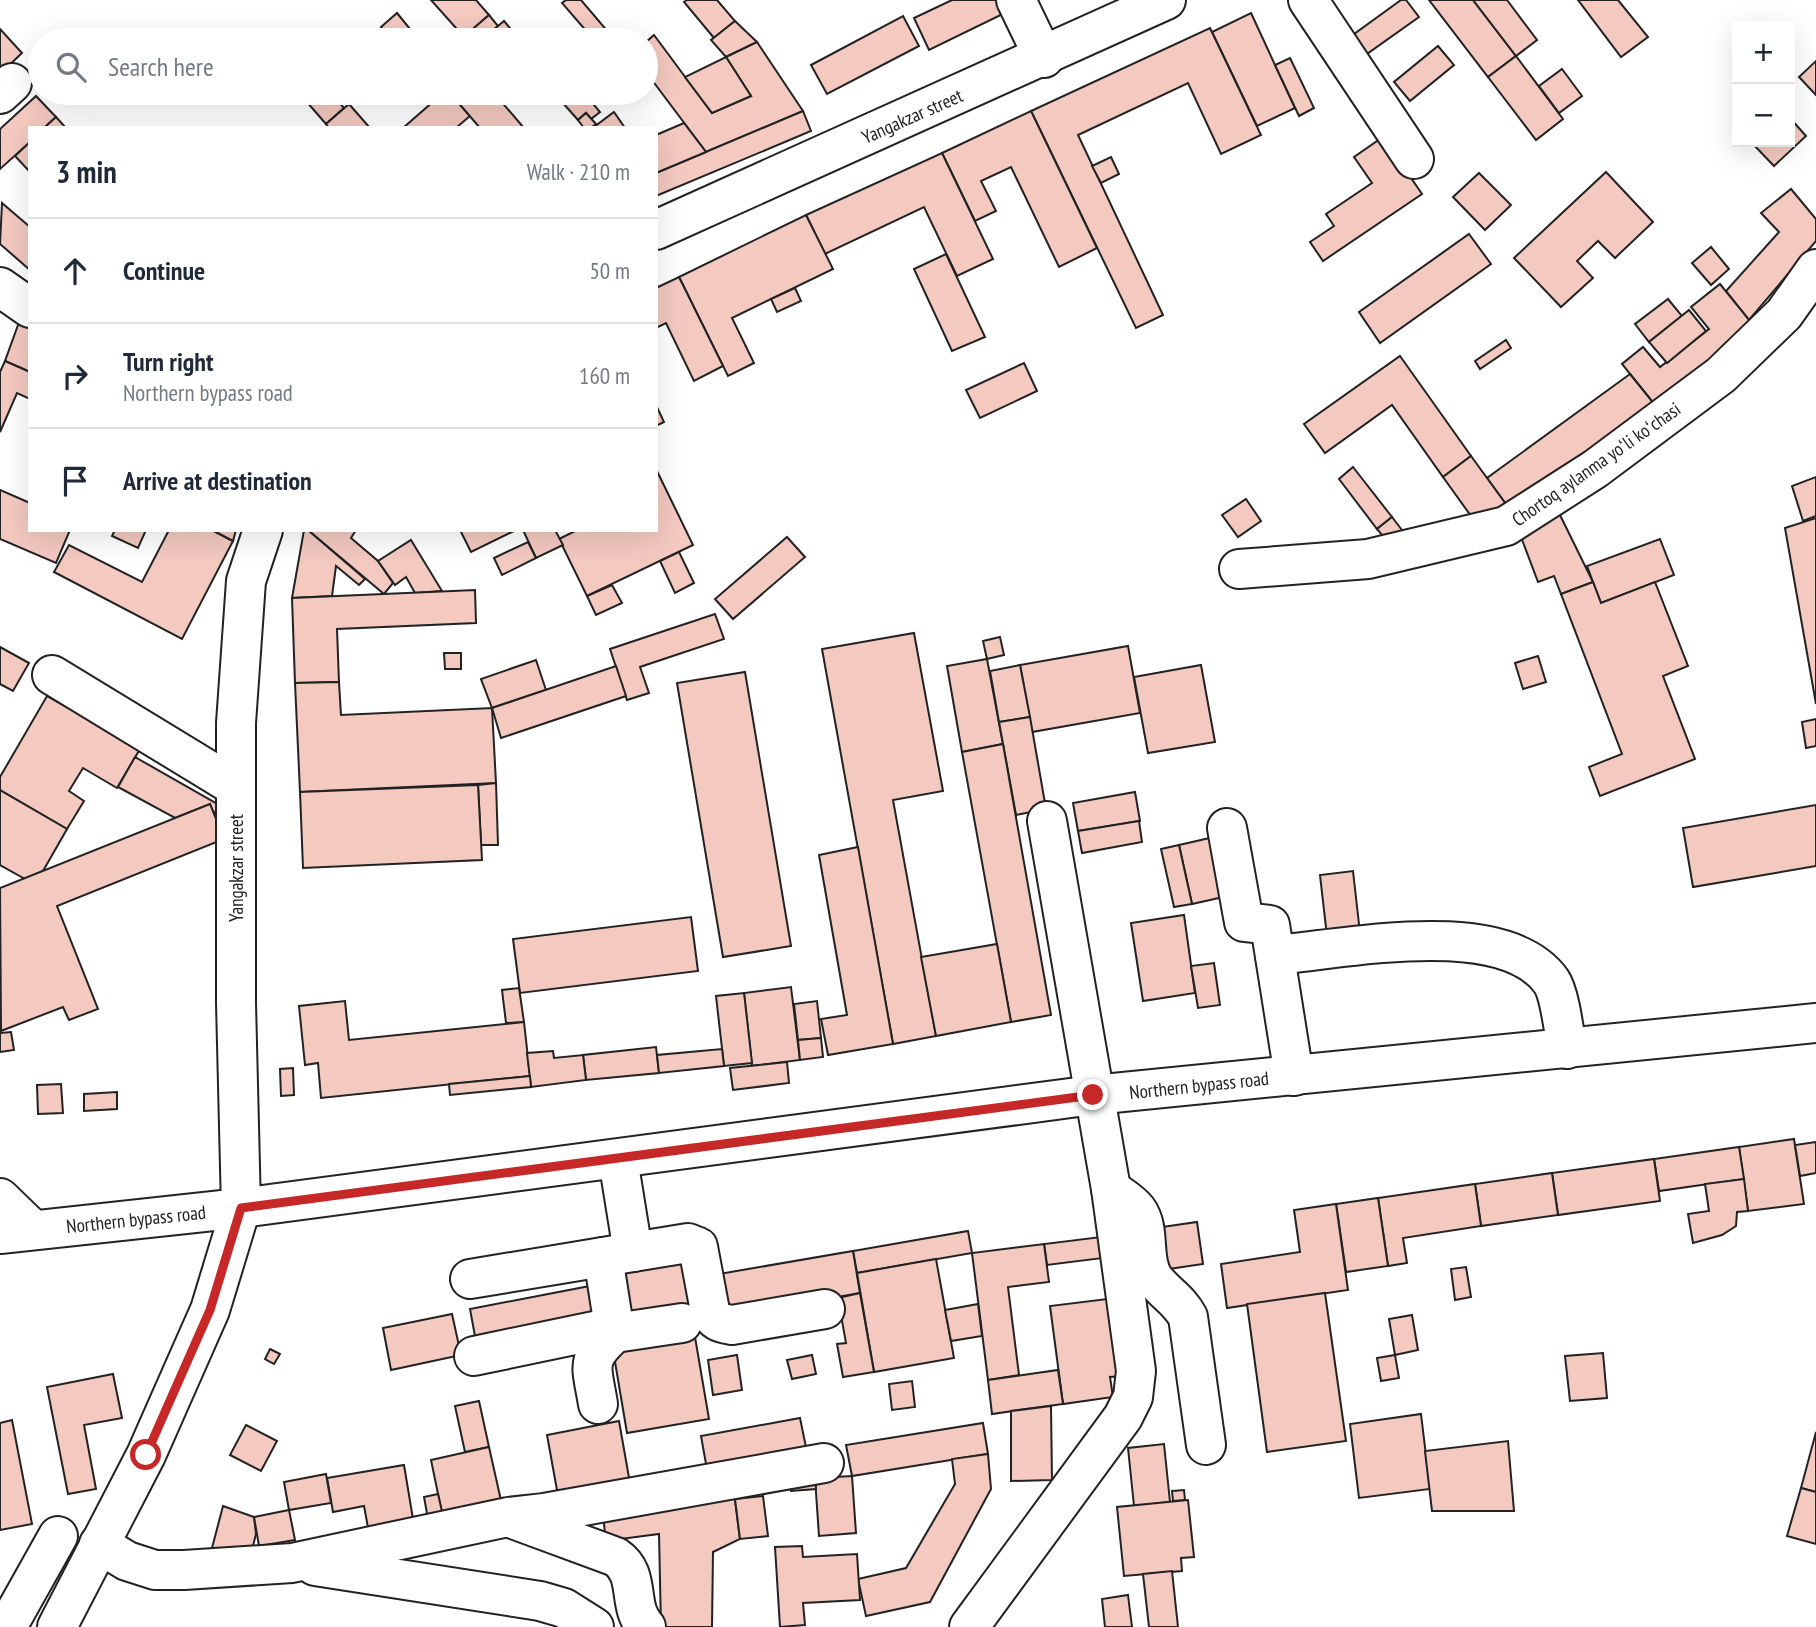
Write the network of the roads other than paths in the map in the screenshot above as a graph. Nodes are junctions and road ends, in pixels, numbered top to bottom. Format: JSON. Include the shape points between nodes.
{"nodes":[{"id":1,"x":1016,"y":0,"type":"edge"},
{"id":2,"x":1166,"y":0,"type":"edge"},
{"id":3,"x":1308,"y":0,"type":"edge"},
{"id":4,"x":1044,"y":58,"type":"junction"},
{"id":5,"x":1414,"y":159,"type":"dead end"},
{"id":6,"x":658,"y":229,"type":"edge"},
{"id":7,"x":1816,"y":269,"type":"edge"},
{"id":8,"x":0,"y":287,"type":"edge"},
{"id":9,"x":28,"y":307,"type":"edge"},
{"id":10,"x":262,"y":532,"type":"edge"},
{"id":11,"x":1239,"y":569,"type":"dead end"},
{"id":12,"x":52,"y":675,"type":"dead end"},
{"id":13,"x":236,"y":787,"type":"junction"},
{"id":14,"x":1047,"y":821,"type":"dead end"},
{"id":15,"x":1227,"y":828,"type":"dead end"},
{"id":16,"x":1275,"y":955,"type":"junction"},
{"id":17,"x":1816,"y":1023,"type":"edge"},
{"id":18,"x":1567,"y":1049,"type":"junction"},
{"id":19,"x":1293,"y":1076,"type":"junction"},
{"id":20,"x":1093,"y":1095,"type":"junction"},
{"id":21,"x":618,"y":1159,"type":"junction"},
{"id":22,"x":1111,"y":1189,"type":"junction"},
{"id":23,"x":0,"y":1198,"type":"edge"},
{"id":24,"x":241,"y":1208,"type":"junction"},
{"id":25,"x":8,"y":1233,"type":"edge"},
{"id":26,"x":618,"y":1255,"type":"junction"},
{"id":27,"x":470,"y":1279,"type":"dead end"},
{"id":28,"x":825,"y":1309,"type":"dead end"},
{"id":29,"x":682,"y":1323,"type":"dead end"},
{"id":30,"x":614,"y":1330,"type":"junction"},
{"id":31,"x":474,"y":1356,"type":"dead end"},
{"id":32,"x":598,"y":1405,"type":"dead end"},
{"id":33,"x":1206,"y":1445,"type":"dead end"},
{"id":34,"x":824,"y":1463,"type":"dead end"},
{"id":35,"x":508,"y":1517,"type":"junction"},
{"id":36,"x":58,"y":1536,"type":"dead end"},
{"id":37,"x":99,"y":1544,"type":"junction"},
{"id":38,"x":292,"y":1563,"type":"junction"},
{"id":39,"x":7,"y":1627,"type":"edge"},
{"id":40,"x":57,"y":1627,"type":"edge"},
{"id":41,"x":594,"y":1627,"type":"edge"},
{"id":42,"x":646,"y":1627,"type":"edge"},
{"id":43,"x":969,"y":1627,"type":"edge"}],
"edges":[{"from":1,"to":4,"type":"street"},
{"from":2,"to":4,"type":"street","name":"Yangakzar street"},
{"from":3,"to":5,"type":"street"},
{"from":4,"to":6,"type":"street","name":"Yangakzar street"},
{"from":7,"to":11,"type":"street","name":"Chortoq aylanma yoʻli koʻchasi","via":[[1784,314],[1721,375],[1595,469],[1506,526],[1368,559]]},
{"from":8,"to":9,"type":"street"},
{"from":10,"to":13,"type":"street","name":"Yangakzar street","via":[[246,581]]},
{"from":12,"to":13,"type":"street"},
{"from":13,"to":24,"type":"street","name":"Yangakzar street"},
{"from":14,"to":20,"type":"street"},
{"from":15,"to":16,"type":"street","via":[[1244,922],[1270,925]]},
{"from":16,"to":18,"type":"street","via":[[1446,939],[1490,944],[1527,958],[1554,984]]},
{"from":16,"to":19,"type":"street"},
{"from":17,"to":18,"type":"street","name":"Northern bypass road"},
{"from":18,"to":19,"type":"street","name":"Northern bypass road"},
{"from":19,"to":20,"type":"street","name":"Northern bypass road"},
{"from":20,"to":21,"type":"street","name":"Northern bypass road"},
{"from":20,"to":22,"type":"street"},
{"from":21,"to":24,"type":"street","name":"Northern bypass road"},
{"from":21,"to":26,"type":"street"},
{"from":22,"to":33,"type":"street","via":[[1137,1211],[1145,1230],[1151,1273],[1182,1304],[1188,1317]]},
{"from":22,"to":43,"type":"street","via":[[1136,1371],[1133,1396]]},
{"from":23,"to":25,"type":"street"},
{"from":24,"to":25,"type":"street","name":"Northern bypass road"},
{"from":24,"to":37,"type":"street","name":"Yangakzar street","via":[[210,1310],[146,1455]]},
{"from":26,"to":27,"type":"street"},
{"from":26,"to":28,"type":"street","via":[[688,1243],[698,1247],[710,1311],[721,1324]]},
{"from":26,"to":30,"type":"street"},
{"from":29,"to":30,"type":"street"},
{"from":30,"to":31,"type":"street"},
{"from":30,"to":32,"type":"street","via":[[592,1360]]},
{"from":34,"to":35,"type":"street"},
{"from":35,"to":38,"type":"street"},
{"from":35,"to":42,"type":"street","via":[[626,1564],[636,1612]]},
{"from":36,"to":39,"type":"street"},
{"from":37,"to":38,"type":"street","via":[[127,1561],[155,1570]]},
{"from":37,"to":40,"type":"street","name":"Yangakzar street"},
{"from":38,"to":41,"type":"street","via":[[540,1601],[564,1608]]}]}
